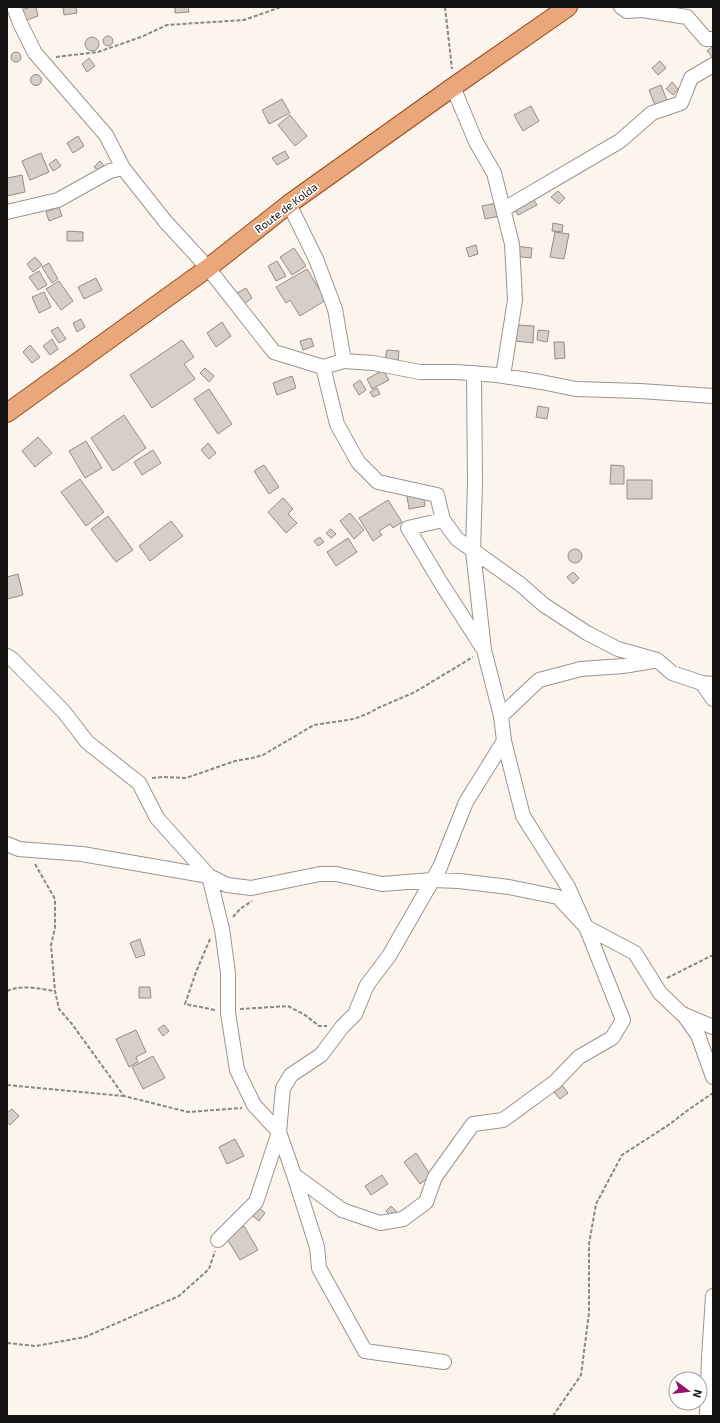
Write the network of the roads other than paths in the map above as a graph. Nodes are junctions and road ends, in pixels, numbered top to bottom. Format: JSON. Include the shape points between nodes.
{"nodes":[{"id":1,"x":14,"y":7,"type":"edge"},
{"id":2,"x":568,"y":7,"type":"edge"},
{"id":3,"x":621,"y":7,"type":"edge"},
{"id":4,"x":13,"y":24,"type":"edge"},
{"id":5,"x":713,"y":39,"type":"edge"},
{"id":6,"x":713,"y":65,"type":"edge"},
{"id":7,"x":453,"y":87,"type":"junction"},
{"id":8,"x":123,"y":168,"type":"junction"},
{"id":9,"x":289,"y":204,"type":"junction"},
{"id":10,"x":504,"y":209,"type":"junction"},
{"id":11,"x":7,"y":212,"type":"edge"},
{"id":12,"x":208,"y":268,"type":"junction"},
{"id":13,"x":344,"y":361,"type":"junction"},
{"id":14,"x":323,"y":367,"type":"junction"},
{"id":15,"x":474,"y":373,"type":"junction"},
{"id":16,"x":503,"y":376,"type":"junction"},
{"id":17,"x":713,"y":396,"type":"edge"},
{"id":18,"x":7,"y":413,"type":"edge"},
{"id":19,"x":443,"y":520,"type":"junction"},
{"id":20,"x":473,"y":551,"type":"junction"},
{"id":21,"x":484,"y":650,"type":"junction"},
{"id":22,"x":7,"y":656,"type":"edge"},
{"id":23,"x":657,"y":660,"type":"junction"},
{"id":24,"x":708,"y":684,"type":"edge"},
{"id":25,"x":713,"y":699,"type":"edge"},
{"id":26,"x":501,"y":716,"type":"junction"},
{"id":27,"x":504,"y":741,"type":"junction"},
{"id":28,"x":13,"y":847,"type":"edge"},
{"id":29,"x":209,"y":876,"type":"junction"},
{"id":30,"x":432,"y":880,"type":"junction"},
{"id":31,"x":586,"y":927,"type":"junction"},
{"id":32,"x":682,"y":1014,"type":"junction"},
{"id":33,"x":713,"y":1027,"type":"edge"},
{"id":34,"x":713,"y":1077,"type":"edge"},
{"id":35,"x":279,"y":1132,"type":"junction"},
{"id":36,"x":294,"y":1176,"type":"junction"},
{"id":37,"x":218,"y":1240,"type":"road end"},
{"id":38,"x":713,"y":1296,"type":"edge"},
{"id":39,"x":444,"y":1362,"type":"dead end"},
{"id":40,"x":707,"y":1416,"type":"edge"}],
"edges":[{"from":1,"to":4,"type":"street"},
{"from":2,"to":7,"type":"main road","name":"Route de Kolda"},
{"from":3,"to":5,"type":"street","via":[[627,11],[642,10],[687,17],[706,39]]},
{"from":4,"to":8,"type":"street","via":[[106,136]]},
{"from":6,"to":10,"type":"street","via":[[691,78],[681,103],[652,113],[620,141]]},
{"from":7,"to":9,"type":"main road","name":"Route de Kolda"},
{"from":7,"to":10,"type":"street","via":[[476,142],[494,173]]},
{"from":8,"to":11,"type":"street","via":[[110,171],[58,200]]},
{"from":8,"to":12,"type":"street","via":[[165,221]]},
{"from":9,"to":12,"type":"main road","name":"Route de Kolda"},
{"from":9,"to":13,"type":"street","via":[[316,259],[335,309]]},
{"from":10,"to":16,"type":"street","via":[[512,244],[515,300]]},
{"from":12,"to":14,"type":"street","via":[[274,352]]},
{"from":12,"to":18,"type":"main road","name":"Route de Kolda"},
{"from":13,"to":14,"type":"street"},
{"from":13,"to":15,"type":"street","via":[[373,363],[420,372]]},
{"from":14,"to":19,"type":"street","via":[[337,424],[358,462],[378,482],[437,495]]},
{"from":15,"to":16,"type":"street"},
{"from":15,"to":20,"type":"street"},
{"from":16,"to":17,"type":"street","via":[[576,389]]},
{"from":19,"to":20,"type":"street","via":[[457,539]]},
{"from":19,"to":21,"type":"street","via":[[408,528]]},
{"from":20,"to":21,"type":"street"},
{"from":20,"to":23,"type":"street","via":[[520,584],[544,605],[587,633],[618,649]]},
{"from":21,"to":26,"type":"street"},
{"from":22,"to":29,"type":"street","via":[[64,712],[87,742],[139,783],[157,818]]},
{"from":23,"to":24,"type":"street","via":[[672,673]]},
{"from":23,"to":26,"type":"street","via":[[623,666],[581,668],[539,680]]},
{"from":24,"to":25,"type":"street"},
{"from":26,"to":27,"type":"street"},
{"from":27,"to":30,"type":"street","via":[[466,802],[440,867]]},
{"from":27,"to":31,"type":"street","via":[[522,816],[568,886]]},
{"from":28,"to":29,"type":"street","via":[[82,854]]},
{"from":29,"to":30,"type":"street","via":[[227,885],[251,888],[320,874],[336,874],[382,884]]},
{"from":29,"to":35,"type":"street","via":[[222,929],[228,973],[228,1013],[238,1070],[254,1105]]},
{"from":30,"to":31,"type":"street","via":[[509,887],[558,897]]},
{"from":30,"to":35,"type":"street","via":[[389,956],[368,985],[355,1014],[321,1055],[291,1075],[283,1088]]},
{"from":31,"to":32,"type":"street","via":[[635,953],[660,993]]},
{"from":31,"to":36,"type":"street","via":[[623,1020],[612,1038],[579,1057],[555,1082],[503,1120],[474,1124],[435,1177],[426,1202],[403,1219],[380,1223],[342,1210]]},
{"from":32,"to":33,"type":"street"},
{"from":32,"to":34,"type":"street","via":[[698,1035]]},
{"from":35,"to":36,"type":"street"},
{"from":35,"to":37,"type":"street","via":[[256,1202]]},
{"from":36,"to":39,"type":"street","via":[[317,1247],[319,1268],[365,1351]]},
{"from":38,"to":40,"type":"street"}]}
